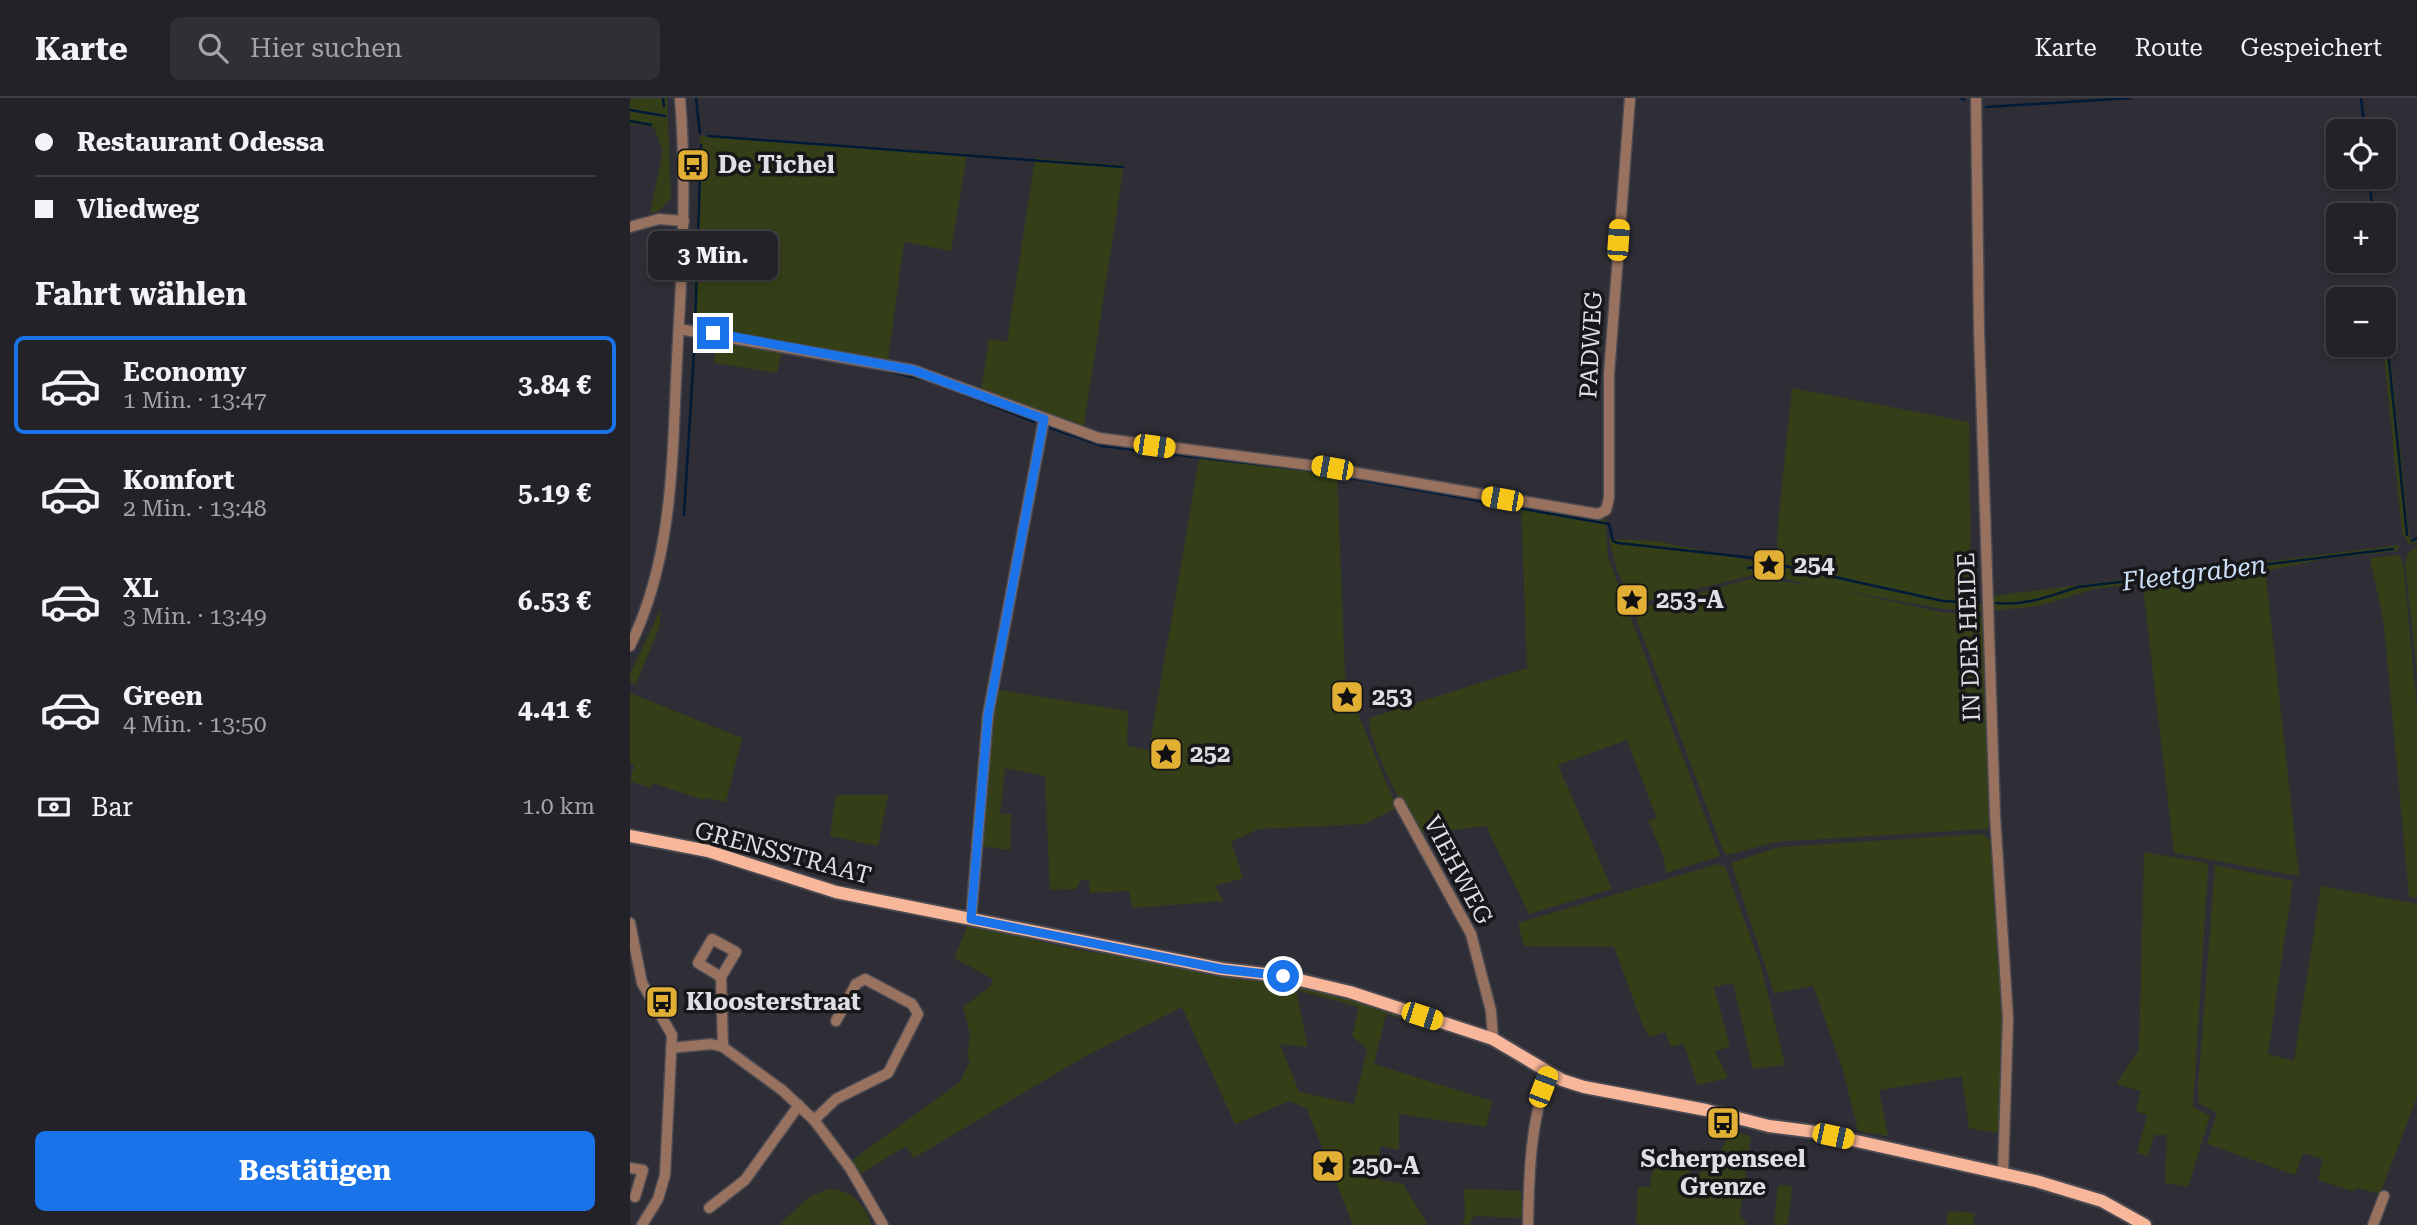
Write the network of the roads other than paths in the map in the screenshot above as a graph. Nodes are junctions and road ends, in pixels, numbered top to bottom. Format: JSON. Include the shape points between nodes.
{"nodes":[{"id":1,"x":680,"y":98,"type":"edge"},
{"id":2,"x":1630,"y":98,"type":"edge"},
{"id":3,"x":1976,"y":98,"type":"edge"},
{"id":4,"x":684,"y":221,"type":"junction"},
{"id":5,"x":630,"y":227,"type":"edge"},
{"id":6,"x":679,"y":329,"type":"junction"},
{"id":7,"x":1044,"y":419,"type":"junction"},
{"id":8,"x":630,"y":646,"type":"edge"},
{"id":9,"x":1399,"y":803,"type":"dead end"},
{"id":10,"x":630,"y":836,"type":"edge"},
{"id":11,"x":971,"y":919,"type":"junction"},
{"id":12,"x":630,"y":923,"type":"edge"},
{"id":13,"x":634,"y":968,"type":"edge"},
{"id":14,"x":721,"y":977,"type":"dead end"},
{"id":15,"x":836,"y":1021,"type":"dead end"},
{"id":16,"x":1493,"y":1039,"type":"junction"},
{"id":17,"x":723,"y":1047,"type":"junction"},
{"id":18,"x":671,"y":1048,"type":"junction"},
{"id":19,"x":1549,"y":1072,"type":"junction"},
{"id":20,"x":799,"y":1105,"type":"junction"},
{"id":21,"x":814,"y":1120,"type":"junction"},
{"id":22,"x":630,"y":1168,"type":"edge"},
{"id":23,"x":2004,"y":1175,"type":"junction"},
{"id":24,"x":2384,"y":1196,"type":"dead end"},
{"id":25,"x":635,"y":1197,"type":"dead end"},
{"id":26,"x":709,"y":1208,"type":"dead end"},
{"id":27,"x":642,"y":1225,"type":"edge"},
{"id":28,"x":883,"y":1225,"type":"edge"},
{"id":29,"x":1528,"y":1225,"type":"edge"},
{"id":30,"x":2145,"y":1225,"type":"edge"},
{"id":31,"x":2373,"y":1225,"type":"edge"}],
"edges":[{"from":1,"to":4,"type":"street"},
{"from":2,"to":7,"type":"street","name":"PADWEG","via":[[1609,374],[1606,510],[1583,513],[1317,466],[1112,440]]},
{"from":3,"to":23,"type":"street","name":"IN DER HEIDE","via":[[1994,814],[2008,1018]]},
{"from":4,"to":5,"type":"street","via":[[659,219]]},
{"from":4,"to":6,"type":"street"},
{"from":6,"to":7,"type":"street","via":[[913,370]]},
{"from":6,"to":8,"type":"street","via":[[665,538],[654,590]]},
{"from":7,"to":11,"type":"street","via":[[988,715]]},
{"from":9,"to":16,"type":"street","name":"VIEHWEG","via":[[1471,934],[1491,1011]]},
{"from":10,"to":11,"type":"main road","name":"GRENSSTRAAT","via":[[708,851],[836,892]]},
{"from":11,"to":16,"type":"main road","name":"GRENSSTRAAT","via":[[1350,992]]},
{"from":12,"to":13,"type":"street"},
{"from":13,"to":18,"type":"street","via":[[664,1019]]},
{"from":14,"to":17,"type":"street"},
{"from":15,"to":21,"type":"street","via":[[856,984],[865,979],[912,1004],[918,1014],[888,1073],[836,1099]]},
{"from":16,"to":19,"type":"main road","name":"GRENSSTRAAT"},
{"from":17,"to":18,"type":"street"},
{"from":17,"to":20,"type":"street"},
{"from":18,"to":27,"type":"street","via":[[665,1175],[658,1199]]},
{"from":19,"to":23,"type":"main road","name":"GRENSSTRAAT","via":[[1604,1092],[1816,1132]]},
{"from":19,"to":29,"type":"street","via":[[1529,1166]]},
{"from":20,"to":21,"type":"street"},
{"from":20,"to":26,"type":"street","via":[[745,1180]]},
{"from":21,"to":28,"type":"street","via":[[850,1168]]},
{"from":22,"to":25,"type":"street","via":[[643,1170]]},
{"from":23,"to":30,"type":"main road","name":"GRENSSTRAAT","via":[[2085,1194]]},
{"from":24,"to":31,"type":"street"}]}
